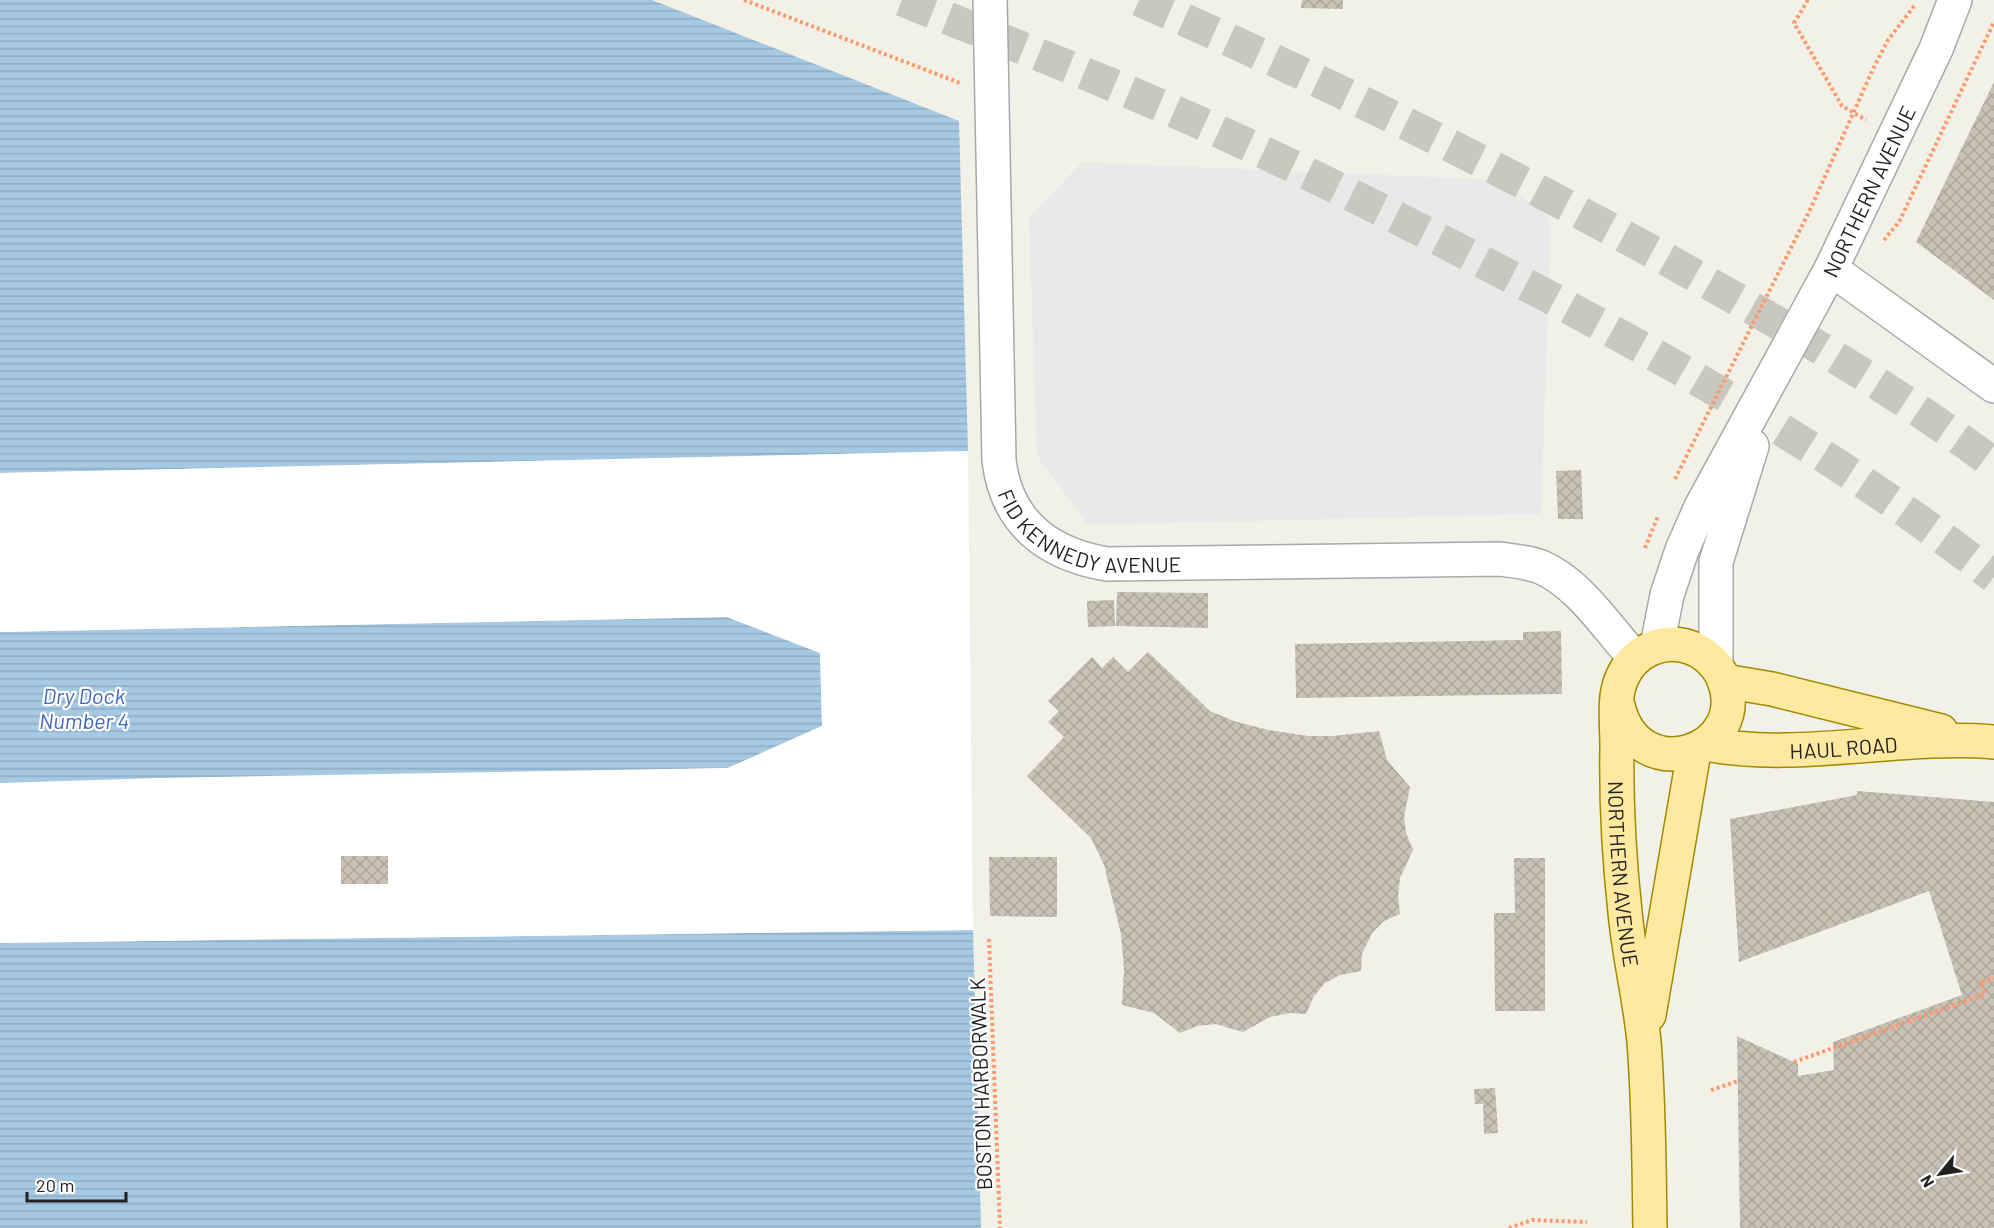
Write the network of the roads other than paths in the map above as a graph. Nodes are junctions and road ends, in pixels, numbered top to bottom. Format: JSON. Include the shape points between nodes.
{"nodes":[{"id":1,"x":990,"y":0,"type":"edge"},
{"id":2,"x":1955,"y":0,"type":"edge"},
{"id":3,"x":1831,"y":269,"type":"junction"},
{"id":4,"x":1774,"y":379,"type":"junction"},
{"id":5,"x":1994,"y":387,"type":"edge"},
{"id":6,"x":1646,"y":652,"type":"junction"},
{"id":7,"x":1720,"y":673,"type":"junction"},
{"id":8,"x":1618,"y":706,"type":"junction"},
{"id":9,"x":1987,"y":741,"type":"edge"},
{"id":10,"x":1700,"y":748,"type":"junction"},
{"id":11,"x":1644,"y":1043,"type":"junction"},
{"id":12,"x":1650,"y":1228,"type":"edge"}],
"edges":[{"from":1,"to":6,"type":"street","name":"FID KENNEDY AVENUE","via":[[999,460],[1005,494],[1024,522],[1068,555],[1107,564],[1520,561],[1553,573]]},
{"from":2,"to":3,"type":"street","name":"NORTHERN AVENUE","via":[[1936,49]]},
{"from":3,"to":4,"type":"street","name":"NORTHERN AVENUE"},
{"from":3,"to":5,"type":"street"},
{"from":4,"to":6,"type":"street","name":"NORTHERN AVENUE","via":[[1701,507]]},
{"from":4,"to":7,"type":"street","name":"NORTHERN AVENUE","via":[[1716,562]]},
{"from":6,"to":7,"type":"main road","via":[[1674,644],[1690,647],[1704,654]]},
{"from":6,"to":8,"type":"main road","name":"NORTHERN AVENUE","via":[[1621,679]]},
{"from":7,"to":9,"type":"main road","name":"HAUL ROAD"},
{"from":7,"to":10,"type":"main road","name":"NORTHERN AVENUE","via":[[1726,711],[1721,725]]},
{"from":8,"to":10,"type":"main road","via":[[1628,731],[1648,749],[1661,753]]},
{"from":8,"to":11,"type":"main road","name":"NORTHERN AVENUE","via":[[1616,808],[1625,914]]},
{"from":9,"to":10,"type":"main road","name":"HAUL ROAD"},
{"from":10,"to":11,"type":"main road","name":"NORTHERN AVENUE"},
{"from":11,"to":12,"type":"main road","name":"NORTHERN AVENUE"}]}
